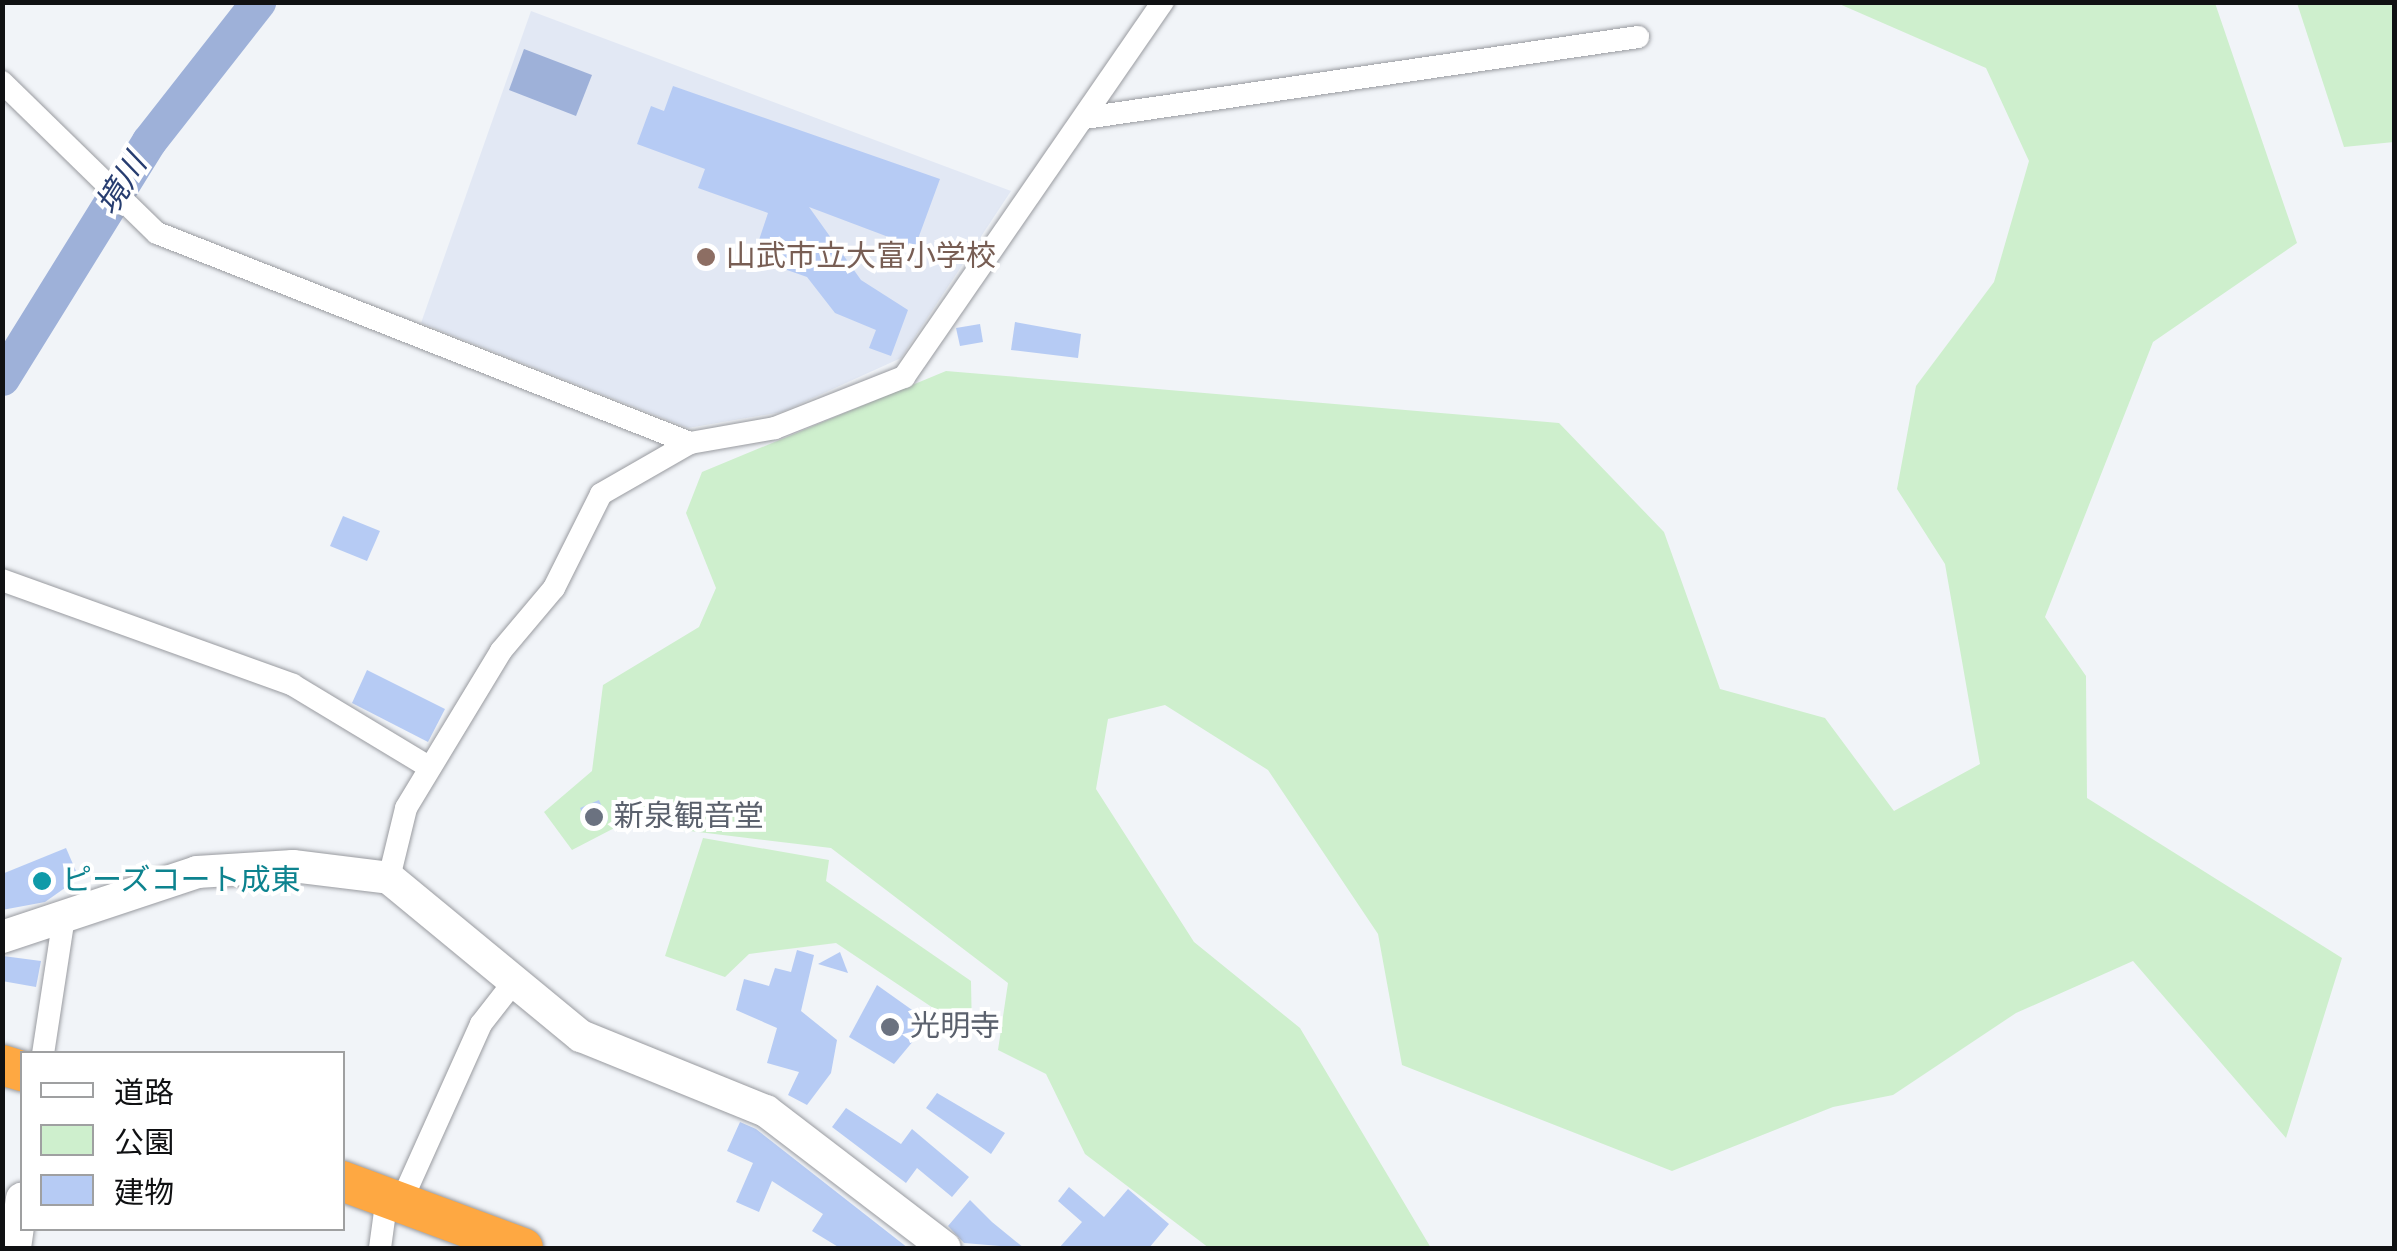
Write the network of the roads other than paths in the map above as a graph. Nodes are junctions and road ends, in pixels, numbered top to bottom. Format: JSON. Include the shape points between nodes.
{"nodes":[{"id":1,"x":1163,"y":2,"type":"edge"},
{"id":2,"x":1638,"y":36,"type":"dead end"},
{"id":3,"x":2,"y":82,"type":"edge"},
{"id":4,"x":1085,"y":118,"type":"junction"},
{"id":5,"x":690,"y":442,"type":"junction"},
{"id":6,"x":2,"y":580,"type":"edge"},
{"id":7,"x":429,"y":767,"type":"junction"},
{"id":8,"x":390,"y":878,"type":"junction"},
{"id":9,"x":63,"y":923,"type":"junction"},
{"id":10,"x":2,"y":937,"type":"edge"},
{"id":11,"x":513,"y":983,"type":"junction"},
{"id":12,"x":43,"y":1051,"type":"edge"},
{"id":13,"x":345,"y":1183,"type":"edge"},
{"id":14,"x":394,"y":1200,"type":"junction"},
{"id":15,"x":20,"y":1215,"type":"edge"},
{"id":16,"x":16,"y":1248,"type":"edge"},
{"id":17,"x":380,"y":1248,"type":"edge"},
{"id":18,"x":523,"y":1248,"type":"edge"},
{"id":19,"x":946,"y":1248,"type":"edge"}],
"edges":[{"from":1,"to":4,"type":"street"},
{"from":2,"to":4,"type":"street"},
{"from":3,"to":5,"type":"street","via":[[97,183],[158,232]]},
{"from":4,"to":5,"type":"street","via":[[904,377],[775,428]]},
{"from":5,"to":7,"type":"street","via":[[601,494],[554,588],[501,651]]},
{"from":6,"to":7,"type":"street","via":[[293,685]]},
{"from":7,"to":8,"type":"street","via":[[406,808]]},
{"from":8,"to":9,"type":"street","via":[[251,865],[197,872]]},
{"from":8,"to":11,"type":"street"},
{"from":9,"to":10,"type":"street"},
{"from":9,"to":12,"type":"street"},
{"from":11,"to":14,"type":"street","via":[[481,1024]]},
{"from":11,"to":19,"type":"street","via":[[581,1036],[766,1112]]},
{"from":13,"to":14,"type":"highway"},
{"from":14,"to":17,"type":"street"},
{"from":14,"to":18,"type":"highway"},
{"from":15,"to":16,"type":"street"}]}
